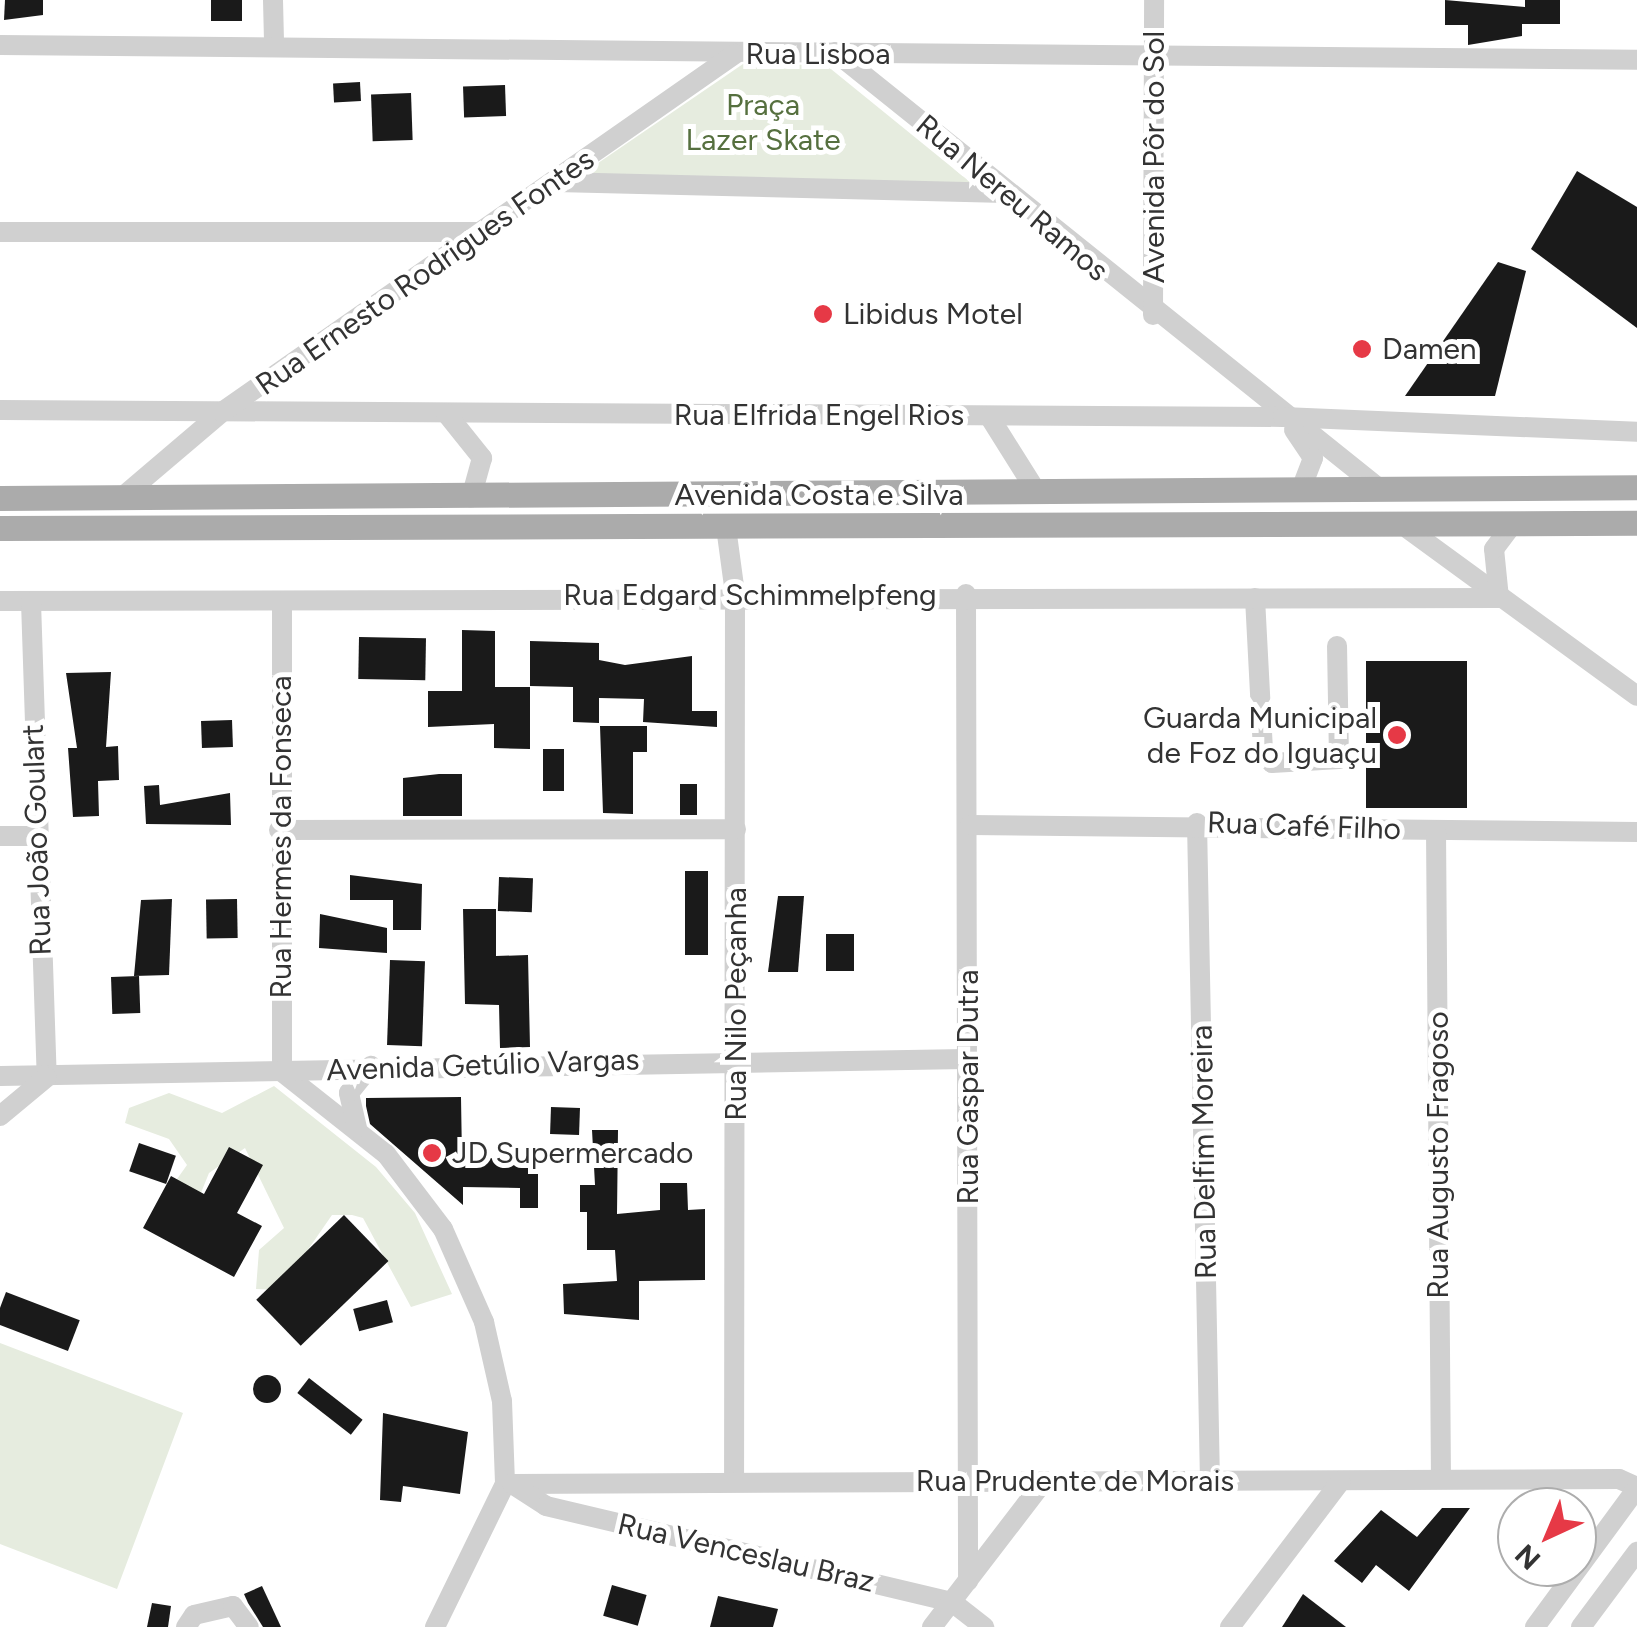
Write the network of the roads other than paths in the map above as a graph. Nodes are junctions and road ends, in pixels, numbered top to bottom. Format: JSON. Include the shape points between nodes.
{"nodes":[{"id":1,"x":272,"y":0,"type":"edge"},
{"id":2,"x":1154,"y":0,"type":"edge"},
{"id":3,"x":274,"y":41,"type":"junction"},
{"id":4,"x":0,"y":45,"type":"edge"},
{"id":5,"x":835,"y":52,"type":"junction"},
{"id":6,"x":735,"y":54,"type":"junction"},
{"id":7,"x":1154,"y":58,"type":"junction"},
{"id":8,"x":1637,"y":60,"type":"edge"},
{"id":9,"x":556,"y":182,"type":"junction"},
{"id":10,"x":1006,"y":194,"type":"junction"},
{"id":11,"x":0,"y":232,"type":"edge"},
{"id":12,"x":484,"y":232,"type":"junction"},
{"id":13,"x":1153,"y":315,"type":"junction"},
{"id":14,"x":0,"y":410,"type":"edge"},
{"id":15,"x":222,"y":412,"type":"junction"},
{"id":16,"x":446,"y":413,"type":"junction"},
{"id":17,"x":990,"y":416,"type":"junction"},
{"id":18,"x":1283,"y":417,"type":"junction"},
{"id":19,"x":1637,"y":432,"type":"edge"},
{"id":20,"x":1637,"y":486,"type":"edge"},
{"id":21,"x":1380,"y":489,"type":"junction"},
{"id":22,"x":1301,"y":490,"type":"junction"},
{"id":23,"x":1038,"y":494,"type":"junction"},
{"id":24,"x":0,"y":498,"type":"edge"},
{"id":25,"x":122,"y":498,"type":"junction"},
{"id":26,"x":471,"y":498,"type":"junction"},
{"id":27,"x":1512,"y":524,"type":"junction"},
{"id":28,"x":1637,"y":524,"type":"edge"},
{"id":29,"x":726,"y":527,"type":"junction"},
{"id":30,"x":0,"y":528,"type":"edge"},
{"id":31,"x":1408,"y":530,"type":"junction"},
{"id":32,"x":734,"y":594,"type":"junction"},
{"id":33,"x":966,"y":594,"type":"junction"},
{"id":34,"x":1255,"y":598,"type":"junction"},
{"id":35,"x":1499,"y":598,"type":"junction"},
{"id":36,"x":0,"y":601,"type":"edge"},
{"id":37,"x":31,"y":602,"type":"junction"},
{"id":38,"x":282,"y":602,"type":"junction"},
{"id":39,"x":1337,"y":646,"type":"dead end"},
{"id":40,"x":1637,"y":696,"type":"edge"},
{"id":41,"x":1197,"y":823,"type":"junction"},
{"id":42,"x":970,"y":825,"type":"junction"},
{"id":43,"x":279,"y":830,"type":"junction"},
{"id":44,"x":736,"y":830,"type":"junction"},
{"id":45,"x":1436,"y":830,"type":"junction"},
{"id":46,"x":1637,"y":832,"type":"edge"},
{"id":47,"x":0,"y":836,"type":"edge"},
{"id":48,"x":35,"y":836,"type":"junction"},
{"id":49,"x":736,"y":1059,"type":"junction"},
{"id":50,"x":966,"y":1059,"type":"junction"},
{"id":51,"x":371,"y":1066,"type":"junction"},
{"id":52,"x":282,"y":1072,"type":"junction"},
{"id":53,"x":0,"y":1076,"type":"edge"},
{"id":54,"x":47,"y":1077,"type":"junction"},
{"id":55,"x":0,"y":1116,"type":"edge"},
{"id":56,"x":361,"y":1134,"type":"junction"},
{"id":57,"x":1441,"y":1479,"type":"junction"},
{"id":58,"x":1044,"y":1480,"type":"junction"},
{"id":59,"x":1210,"y":1480,"type":"junction"},
{"id":60,"x":1341,"y":1481,"type":"junction"},
{"id":61,"x":734,"y":1482,"type":"junction"},
{"id":62,"x":972,"y":1482,"type":"junction"},
{"id":63,"x":509,"y":1484,"type":"junction"},
{"id":64,"x":1637,"y":1488,"type":"edge"},
{"id":65,"x":1637,"y":1552,"type":"edge"},
{"id":66,"x":968,"y":1581,"type":"junction"},
{"id":67,"x":952,"y":1602,"type":"junction"},
{"id":68,"x":186,"y":1627,"type":"edge"},
{"id":69,"x":249,"y":1627,"type":"edge"},
{"id":70,"x":434,"y":1627,"type":"edge"},
{"id":71,"x":932,"y":1627,"type":"edge"},
{"id":72,"x":984,"y":1627,"type":"edge"},
{"id":73,"x":1230,"y":1627,"type":"edge"},
{"id":74,"x":1535,"y":1627,"type":"edge"},
{"id":75,"x":1581,"y":1627,"type":"edge"}],
"edges":[{"from":1,"to":3,"type":"street"},
{"from":2,"to":7,"type":"street","name":"Avenida Pôr do Sol"},
{"from":3,"to":4,"type":"street","name":"Rua Lisboa"},
{"from":3,"to":6,"type":"street","name":"Rua Lisboa"},
{"from":5,"to":6,"type":"street","name":"Rua Lisboa"},
{"from":5,"to":7,"type":"street","name":"Rua Lisboa"},
{"from":5,"to":10,"type":"street","name":"Rua Nereu Ramos"},
{"from":6,"to":9,"type":"street","name":"Rua Ernesto Rodrigues Fontes"},
{"from":7,"to":8,"type":"street","name":"Rua Lisboa"},
{"from":7,"to":13,"type":"street","name":"Avenida Pôr do Sol"},
{"from":9,"to":10,"type":"street"},
{"from":9,"to":12,"type":"street","name":"Rua Ernesto Rodrigues Fontes"},
{"from":10,"to":13,"type":"street","name":"Rua Nereu Ramos"},
{"from":11,"to":12,"type":"street"},
{"from":12,"to":15,"type":"street","name":"Rua Ernesto Rodrigues Fontes"},
{"from":13,"to":18,"type":"street","name":"Rua Nereu Ramos"},
{"from":14,"to":15,"type":"street","name":"Rua Elfrida Engel Rios"},
{"from":15,"to":16,"type":"street","name":"Rua Elfrida Engel Rios"},
{"from":15,"to":25,"type":"street","name":"Rua Ernesto Rodrigues Fontes"},
{"from":16,"to":17,"type":"street","name":"Rua Elfrida Engel Rios"},
{"from":16,"to":26,"type":"street","via":[[482,458]]},
{"from":17,"to":18,"type":"street","name":"Rua Elfrida Engel Rios"},
{"from":17,"to":23,"type":"street"},
{"from":18,"to":19,"type":"street","name":"Rua Elfrida Engel Rios"},
{"from":18,"to":21,"type":"street"},
{"from":18,"to":22,"type":"street","via":[[1313,458]]},
{"from":20,"to":21,"type":"main road","name":"Avenida Costa e Silva"},
{"from":21,"to":22,"type":"main road","name":"Avenida Costa e Silva"},
{"from":22,"to":23,"type":"main road","name":"Avenida Costa e Silva"},
{"from":23,"to":26,"type":"main road","name":"Avenida Costa e Silva"},
{"from":24,"to":25,"type":"main road","name":"Avenida Costa e Silva"},
{"from":25,"to":26,"type":"main road","name":"Avenida Costa e Silva"},
{"from":27,"to":28,"type":"main road","name":"Avenida Costa e Silva"},
{"from":27,"to":31,"type":"main road","name":"Avenida Costa e Silva"},
{"from":27,"to":35,"type":"street","via":[[1494,549]]},
{"from":29,"to":30,"type":"main road","name":"Avenida Costa e Silva"},
{"from":29,"to":31,"type":"main road","name":"Avenida Costa e Silva"},
{"from":29,"to":32,"type":"street","name":"Rua Nilo Peçanha"},
{"from":31,"to":35,"type":"street"},
{"from":32,"to":33,"type":"street","name":"Rua Edgard Schimmelpfeng"},
{"from":32,"to":38,"type":"street","name":"Rua Edgard Schimmelpfeng"},
{"from":32,"to":44,"type":"street","name":"Rua Nilo Peçanha"},
{"from":33,"to":34,"type":"street","name":"Rua Edgard Schimmelpfeng"},
{"from":33,"to":42,"type":"street","name":"Rua Gaspar Dutra"},
{"from":34,"to":35,"type":"street","name":"Rua Edgard Schimmelpfeng"},
{"from":34,"to":39,"type":"street","via":[[1264,753],[1272,763],[1339,760]]},
{"from":35,"to":40,"type":"street"},
{"from":36,"to":37,"type":"street","name":"Rua Edgard Schimmelpfeng"},
{"from":37,"to":38,"type":"street","name":"Rua Edgard Schimmelpfeng"},
{"from":37,"to":48,"type":"street","name":"Rua João Goulart"},
{"from":38,"to":43,"type":"street","name":"Rua Hermes da Fonseca"},
{"from":41,"to":42,"type":"street","name":"Rua Café Filho"},
{"from":41,"to":45,"type":"street","name":"Rua Café Filho"},
{"from":41,"to":59,"type":"street","name":"Rua Delfim Moreira"},
{"from":42,"to":50,"type":"street","name":"Rua Gaspar Dutra"},
{"from":43,"to":44,"type":"street"},
{"from":43,"to":52,"type":"street","name":"Rua Hermes da Fonseca"},
{"from":44,"to":49,"type":"street","name":"Rua Nilo Peçanha"},
{"from":45,"to":46,"type":"street","name":"Rua Café Filho"},
{"from":45,"to":57,"type":"street","name":"Rua Augusto Fragoso"},
{"from":47,"to":48,"type":"street"},
{"from":48,"to":54,"type":"street","name":"Rua João Goulart"},
{"from":49,"to":50,"type":"street","name":"Avenida Getúlio Vargas"},
{"from":49,"to":51,"type":"street","name":"Avenida Getúlio Vargas"},
{"from":49,"to":61,"type":"street","name":"Rua Nilo Peçanha"},
{"from":50,"to":62,"type":"street","name":"Rua Gaspar Dutra"},
{"from":51,"to":52,"type":"street","name":"Avenida Getúlio Vargas"},
{"from":51,"to":56,"type":"street","via":[[350,1093]]},
{"from":52,"to":54,"type":"street","name":"Avenida Getúlio Vargas"},
{"from":52,"to":56,"type":"street"},
{"from":53,"to":54,"type":"street","name":"Avenida Getúlio Vargas"},
{"from":54,"to":55,"type":"street"},
{"from":56,"to":63,"type":"street","via":[[443,1228],[484,1322],[502,1401]]},
{"from":57,"to":60,"type":"street","name":"Rua Prudente de Morais"},
{"from":57,"to":64,"type":"street","name":"Rua Prudente de Morais","via":[[1619,1479]]},
{"from":58,"to":59,"type":"street","name":"Rua Prudente de Morais"},
{"from":58,"to":62,"type":"street","name":"Rua Prudente de Morais"},
{"from":58,"to":66,"type":"street"},
{"from":59,"to":60,"type":"street","name":"Rua Prudente de Morais"},
{"from":60,"to":73,"type":"street"},
{"from":61,"to":62,"type":"street","name":"Rua Prudente de Morais"},
{"from":61,"to":63,"type":"street","name":"Rua Prudente de Morais"},
{"from":62,"to":66,"type":"street","name":"Rua Gaspar Dutra"},
{"from":63,"to":67,"type":"street","name":"Rua Venceslau Braz","via":[[546,1506]]},
{"from":63,"to":70,"type":"street"},
{"from":64,"to":74,"type":"street"},
{"from":65,"to":75,"type":"street"},
{"from":66,"to":67,"type":"street"},
{"from":67,"to":71,"type":"street"},
{"from":67,"to":72,"type":"street","name":"Rua Venceslau Braz"},
{"from":68,"to":69,"type":"street","via":[[194,1615],[233,1606]]}]}
